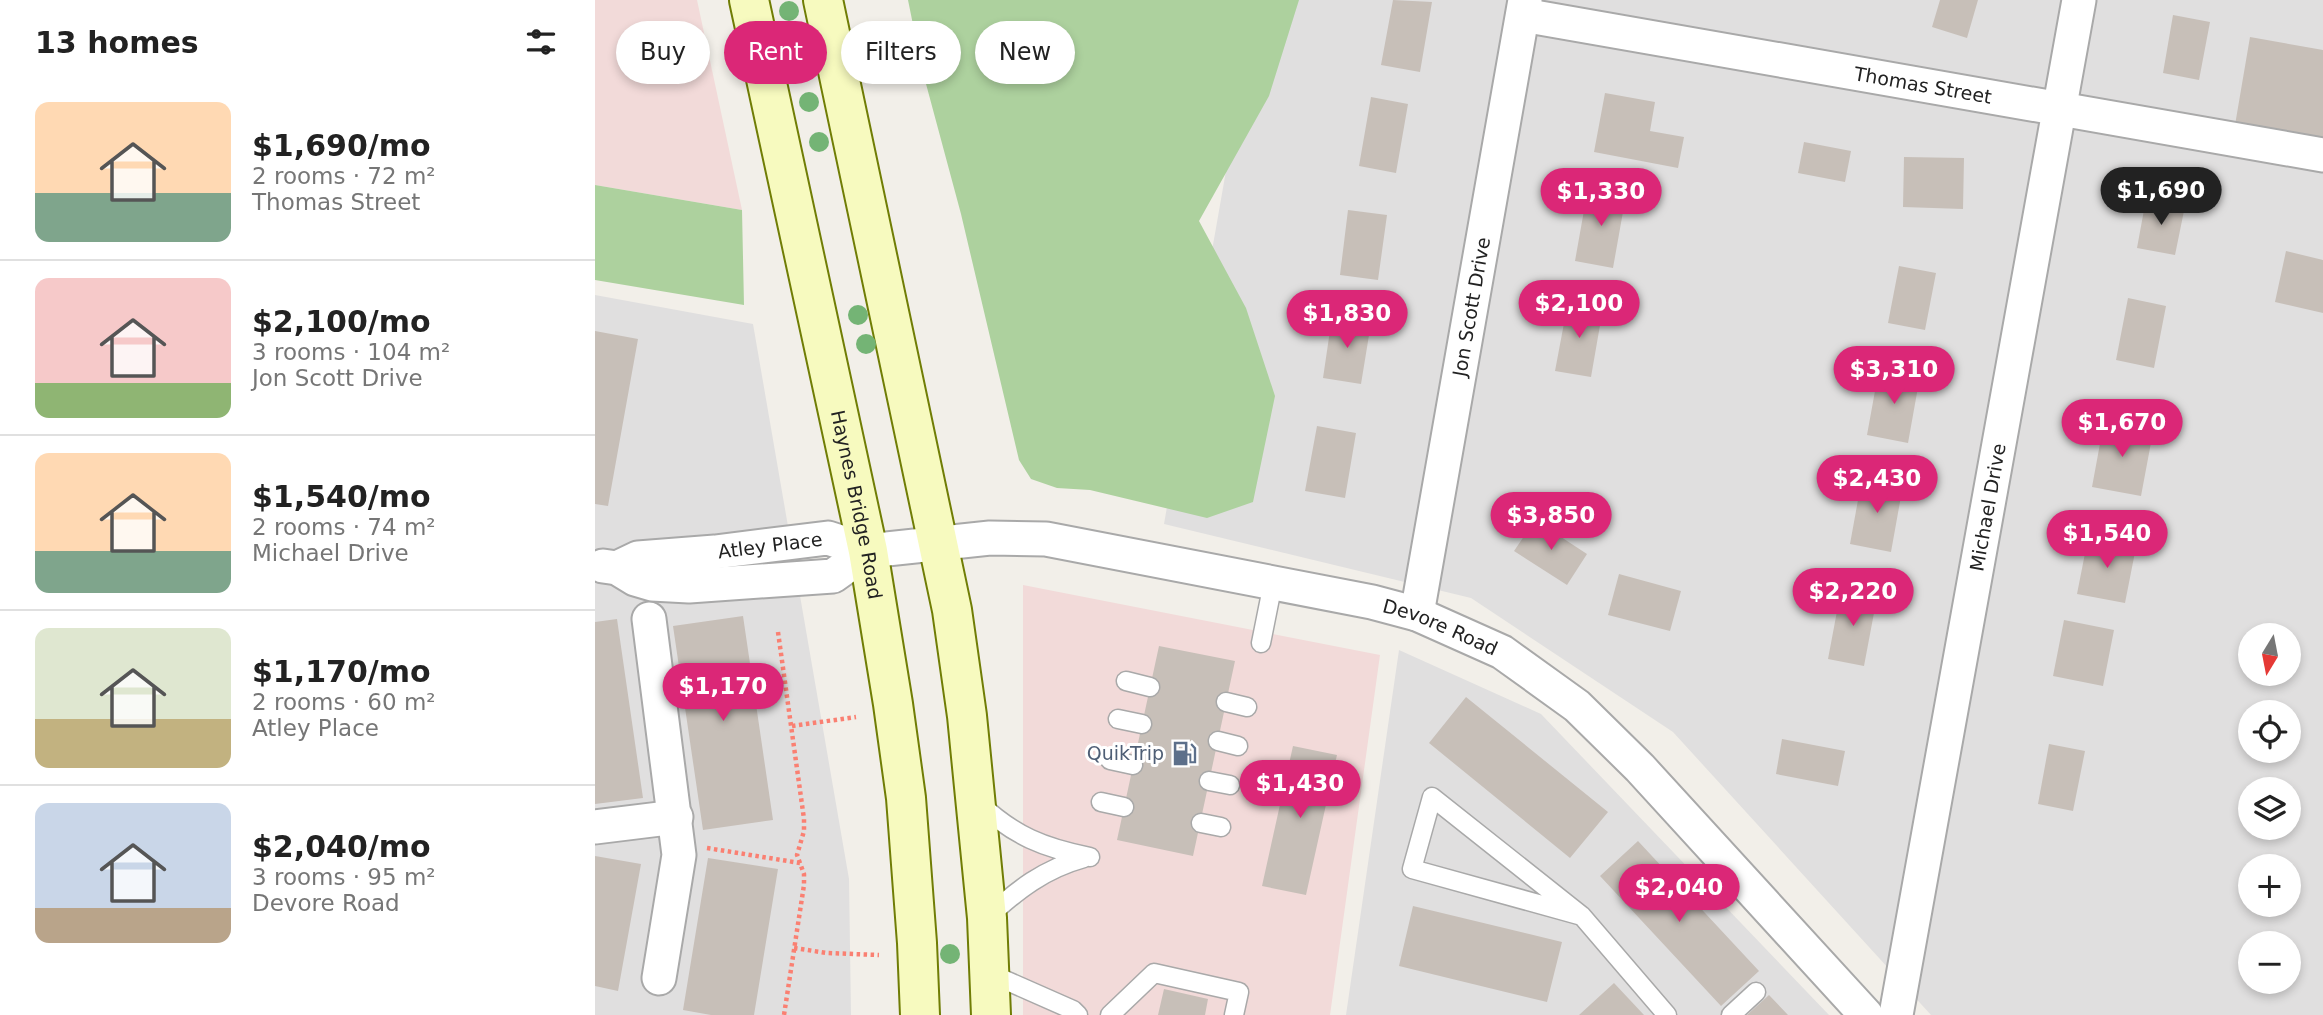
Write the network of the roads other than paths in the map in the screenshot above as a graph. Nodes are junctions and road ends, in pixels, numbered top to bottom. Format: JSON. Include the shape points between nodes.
{"nodes":[{"id":1,"x":749,"y":0,"type":"edge"},
{"id":2,"x":823,"y":0,"type":"edge"},
{"id":3,"x":2078,"y":0,"type":"edge"},
{"id":4,"x":1524,"y":7,"type":"edge"},
{"id":5,"x":2059,"y":108,"type":"junction"},
{"id":6,"x":2323,"y":155,"type":"edge"},
{"id":7,"x":939,"y":544,"type":"junction"},
{"id":8,"x":868,"y":551,"type":"junction"},
{"id":9,"x":606,"y":566,"type":"edge"},
{"id":10,"x":1273,"y":583,"type":"junction"},
{"id":11,"x":1417,"y":614,"type":"junction"},
{"id":12,"x":649,"y":619,"type":"dead end"},
{"id":13,"x":1261,"y":643,"type":"dead end"},
{"id":14,"x":1126,"y":681,"type":"dead end"},
{"id":15,"x":1150,"y":687,"type":"dead end"},
{"id":16,"x":1226,"y":702,"type":"dead end"},
{"id":17,"x":1247,"y":707,"type":"dead end"},
{"id":18,"x":1118,"y":719,"type":"dead end"},
{"id":19,"x":1142,"y":724,"type":"dead end"},
{"id":20,"x":1218,"y":741,"type":"dead end"},
{"id":21,"x":1238,"y":746,"type":"dead end"},
{"id":22,"x":1110,"y":760,"type":"dead end"},
{"id":23,"x":1133,"y":765,"type":"dead end"},
{"id":24,"x":1209,"y":781,"type":"dead end"},
{"id":25,"x":1230,"y":785,"type":"dead end"},
{"id":26,"x":975,"y":800,"type":"junction"},
{"id":27,"x":1101,"y":802,"type":"dead end"},
{"id":28,"x":1124,"y":807,"type":"dead end"},
{"id":29,"x":1201,"y":823,"type":"dead end"},
{"id":30,"x":595,"y":827,"type":"edge"},
{"id":31,"x":1221,"y":827,"type":"dead end"},
{"id":32,"x":677,"y":833,"type":"junction"},
{"id":33,"x":1582,"y":916,"type":"junction"},
{"id":34,"x":987,"y":918,"type":"junction"},
{"id":35,"x":989,"y":973,"type":"junction"},
{"id":36,"x":659,"y":978,"type":"dead end"},
{"id":37,"x":1756,"y":992,"type":"dead end"},
{"id":38,"x":920,"y":1015,"type":"edge"},
{"id":39,"x":991,"y":1015,"type":"edge"},
{"id":40,"x":1078,"y":1015,"type":"edge"},
{"id":41,"x":1110,"y":1015,"type":"edge"},
{"id":42,"x":1234,"y":1015,"type":"edge"},
{"id":43,"x":1667,"y":1015,"type":"edge"},
{"id":44,"x":1731,"y":1015,"type":"edge"},
{"id":45,"x":1866,"y":1015,"type":"edge"},
{"id":46,"x":1896,"y":1015,"type":"edge"}],
"edges":[{"from":1,"to":8,"type":"main road","name":"Haynes Bridge Road"},
{"from":2,"to":7,"type":"main road"},
{"from":3,"to":5,"type":"street","name":"Michael Drive"},
{"from":4,"to":5,"type":"street","name":"Thomas Street"},
{"from":4,"to":11,"type":"street","name":"Jon Scott Drive"},
{"from":5,"to":6,"type":"street","name":"Thomas Street"},
{"from":5,"to":46,"type":"street","name":"Michael Drive"},
{"from":7,"to":8,"type":"street","name":"Devore Road"},
{"from":7,"to":10,"type":"street","name":"Devore Road","via":[[990,538],[1046,539]]},
{"from":7,"to":26,"type":"main road","via":[[967,716]]},
{"from":8,"to":9,"type":"street","name":"Atley Place","via":[[833,576],[700,568],[652,584]]},
{"from":8,"to":38,"type":"main road","name":"Haynes Bridge Road","via":[[906,797]]},
{"from":10,"to":11,"type":"street","name":"Devore Road"},
{"from":10,"to":13,"type":"lane"},
{"from":11,"to":45,"type":"street","name":"Devore Road","via":[[1502,652],[1577,706],[1640,768]]},
{"from":12,"to":32,"type":"street"},
{"from":14,"to":15,"type":"lane"},
{"from":16,"to":17,"type":"lane"},
{"from":18,"to":19,"type":"lane"},
{"from":20,"to":21,"type":"lane"},
{"from":22,"to":23,"type":"lane"},
{"from":24,"to":25,"type":"lane"},
{"from":26,"to":34,"type":"main road"},
{"from":26,"to":34,"type":"lane","via":[[1033,842],[1090,857],[1038,876]]},
{"from":27,"to":28,"type":"lane"},
{"from":29,"to":31,"type":"lane"},
{"from":30,"to":32,"type":"street"},
{"from":32,"to":36,"type":"street"},
{"from":33,"to":33,"type":"lane","via":[[1412,869],[1432,797],[1475,831]]},
{"from":33,"to":43,"type":"lane"},
{"from":34,"to":35,"type":"main road"},
{"from":35,"to":39,"type":"main road"},
{"from":35,"to":40,"type":"lane"},
{"from":37,"to":44,"type":"lane"},
{"from":41,"to":42,"type":"lane","via":[[1154,973],[1240,992]]}]}
